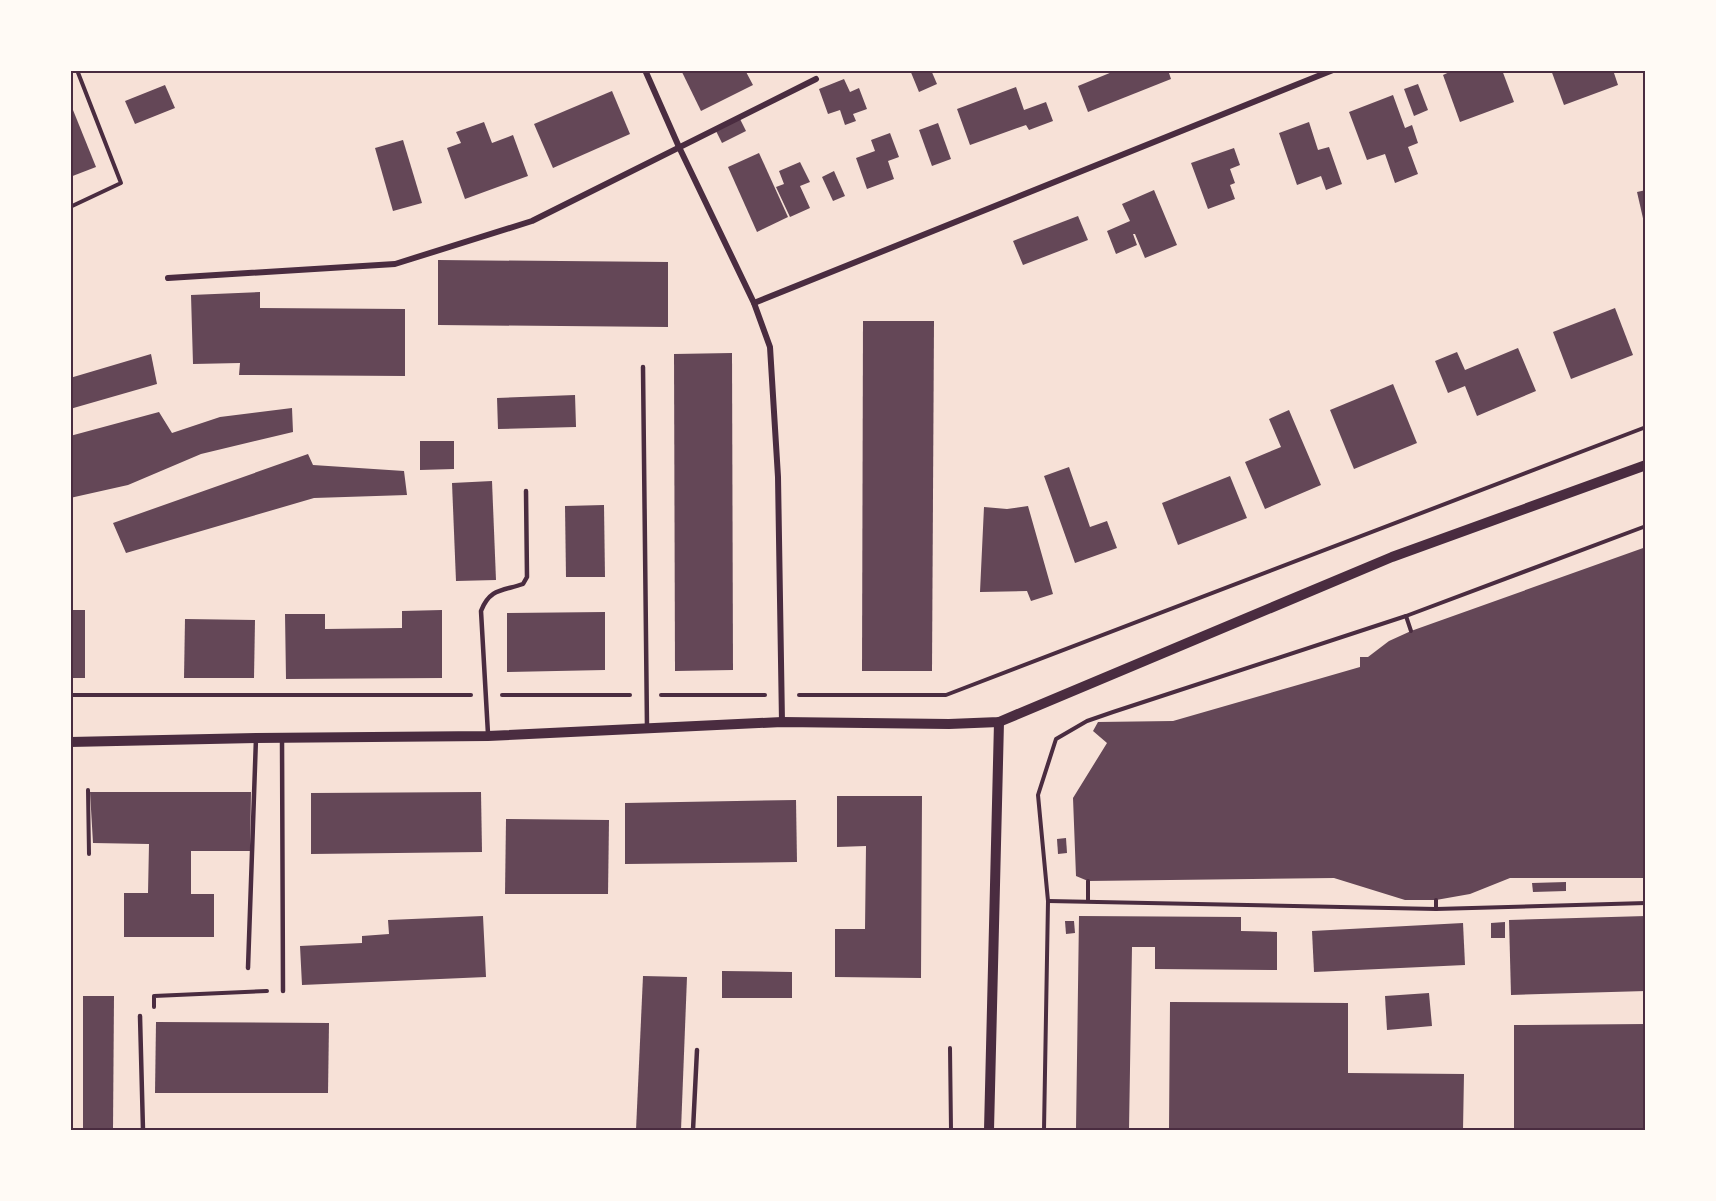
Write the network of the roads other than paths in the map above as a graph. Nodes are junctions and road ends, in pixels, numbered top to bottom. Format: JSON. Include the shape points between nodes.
{"nodes":[{"id":1,"x":645,"y":70,"type":"edge"},
{"id":2,"x":1333,"y":70,"type":"edge"},
{"id":3,"x":816,"y":79,"type":"dead end"},
{"id":4,"x":679,"y":147,"type":"junction"},
{"id":5,"x":168,"y":278,"type":"dead end"},
{"id":6,"x":754,"y":303,"type":"junction"},
{"id":7,"x":643,"y":367,"type":"dead end"},
{"id":8,"x":1646,"y":465,"type":"edge"},
{"id":9,"x":526,"y":491,"type":"dead end"},
{"id":10,"x":782,"y":722,"type":"junction"},
{"id":11,"x":999,"y":722,"type":"junction"},
{"id":12,"x":647,"y":728,"type":"junction"},
{"id":13,"x":488,"y":736,"type":"junction"},
{"id":14,"x":256,"y":738,"type":"junction"},
{"id":15,"x":282,"y":738,"type":"junction"},
{"id":16,"x":70,"y":742,"type":"edge"},
{"id":17,"x":248,"y":968,"type":"dead end"},
{"id":18,"x":283,"y":991,"type":"road end"},
{"id":19,"x":140,"y":1016,"type":"road end"},
{"id":20,"x":697,"y":1050,"type":"dead end"},
{"id":21,"x":143,"y":1131,"type":"edge"},
{"id":22,"x":693,"y":1131,"type":"edge"},
{"id":23,"x":989,"y":1131,"type":"edge"}],
"edges":[{"from":1,"to":4,"type":"street"},
{"from":2,"to":6,"type":"street"},
{"from":3,"to":4,"type":"street"},
{"from":4,"to":5,"type":"street","via":[[532,221],[395,264]]},
{"from":4,"to":6,"type":"street"},
{"from":6,"to":10,"type":"street","via":[[770,347],[778,477]]},
{"from":7,"to":12,"type":"lane"},
{"from":8,"to":11,"type":"street","via":[[1392,557]]},
{"from":9,"to":13,"type":"lane","via":[[527,577],[524,584],[492,594],[481,611]]},
{"from":10,"to":11,"type":"street"},
{"from":10,"to":12,"type":"street"},
{"from":11,"to":23,"type":"street"},
{"from":12,"to":13,"type":"street"},
{"from":13,"to":15,"type":"street"},
{"from":14,"to":15,"type":"street"},
{"from":14,"to":16,"type":"street"},
{"from":14,"to":17,"type":"lane"},
{"from":15,"to":18,"type":"lane"},
{"from":19,"to":21,"type":"lane"},
{"from":20,"to":22,"type":"lane"}]}
